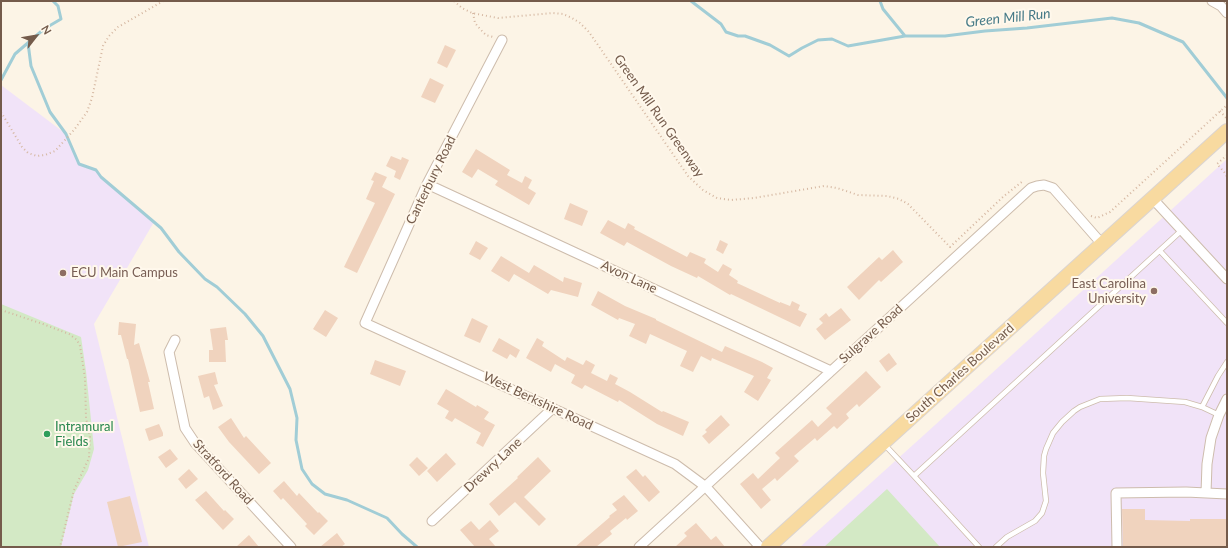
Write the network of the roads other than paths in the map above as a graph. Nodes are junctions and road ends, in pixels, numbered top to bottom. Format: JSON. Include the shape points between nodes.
{"nodes":[{"id":1,"x":1212,"y":1,"type":"edge"},
{"id":2,"x":1225,"y":7,"type":"edge"},
{"id":3,"x":502,"y":40,"type":"road end"},
{"id":4,"x":1227,"y":131,"type":"edge"},
{"id":5,"x":426,"y":184,"type":"junction"},
{"id":6,"x":1153,"y":199,"type":"junction"},
{"id":7,"x":1182,"y":230,"type":"junction"},
{"id":8,"x":1102,"y":244,"type":"junction"},
{"id":9,"x":1160,"y":251,"type":"junction"},
{"id":10,"x":1227,"y":279,"type":"edge"},
{"id":11,"x":365,"y":322,"type":"joint"},
{"id":12,"x":1227,"y":323,"type":"edge"},
{"id":13,"x":175,"y":340,"type":"dead end"},
{"id":14,"x":1227,"y":362,"type":"edge"},
{"id":15,"x":831,"y":371,"type":"junction"},
{"id":16,"x":1227,"y":399,"type":"edge"},
{"id":17,"x":1202,"y":407,"type":"junction"},
{"id":18,"x":553,"y":408,"type":"junction"},
{"id":19,"x":1219,"y":415,"type":"junction"},
{"id":20,"x":883,"y":443,"type":"junction"},
{"id":21,"x":914,"y":476,"type":"junction"},
{"id":22,"x":706,"y":487,"type":"junction"},
{"id":23,"x":1206,"y":494,"type":"junction"},
{"id":24,"x":1227,"y":494,"type":"edge"},
{"id":25,"x":432,"y":521,"type":"dead end"},
{"id":26,"x":291,"y":547,"type":"edge"},
{"id":27,"x":640,"y":547,"type":"edge"},
{"id":28,"x":760,"y":547,"type":"edge"},
{"id":29,"x":768,"y":547,"type":"edge"},
{"id":30,"x":979,"y":547,"type":"edge"},
{"id":31,"x":996,"y":547,"type":"edge"},
{"id":32,"x":1117,"y":547,"type":"edge"}],
"edges":[{"from":1,"to":2,"type":"street"},
{"from":3,"to":5,"type":"street","name":"Canterbury Road"},
{"from":4,"to":6,"type":"main road","name":"South Charles Boulevard"},
{"from":5,"to":11,"type":"street","name":"Canterbury Road"},
{"from":5,"to":15,"type":"street","name":"Avon Lane"},
{"from":6,"to":7,"type":"street"},
{"from":6,"to":8,"type":"main road","name":"South Charles Boulevard"},
{"from":7,"to":9,"type":"lane"},
{"from":7,"to":10,"type":"street"},
{"from":8,"to":15,"type":"street","name":"Sulgrave Road","via":[[1053,188],[1044,185],[1031,188]]},
{"from":8,"to":20,"type":"main road","name":"South Charles Boulevard"},
{"from":9,"to":12,"type":"lane"},
{"from":9,"to":21,"type":"lane"},
{"from":11,"to":18,"type":"street","name":"West Berkshire Road"},
{"from":13,"to":26,"type":"street","name":"Stratford Road","via":[[169,352],[186,428],[195,443]]},
{"from":14,"to":17,"type":"lane"},
{"from":15,"to":22,"type":"street","name":"Sulgrave Road"},
{"from":16,"to":19,"type":"street"},
{"from":17,"to":19,"type":"lane"},
{"from":17,"to":31,"type":"lane","via":[[1180,401],[1116,398],[1094,400],[1074,411],[1057,428],[1046,449],[1043,473],[1046,501],[1042,513],[1030,525],[1007,537]]},
{"from":18,"to":22,"type":"street","name":"West Berkshire Road","via":[[675,464]]},
{"from":18,"to":25,"type":"street","name":"Drewry Lane"},
{"from":19,"to":23,"type":"street","via":[[1208,452]]},
{"from":20,"to":21,"type":"lane"},
{"from":20,"to":29,"type":"main road","name":"South Charles Boulevard"},
{"from":21,"to":30,"type":"lane"},
{"from":22,"to":27,"type":"street","name":"Sulgrave Road"},
{"from":22,"to":28,"type":"street","name":"West Berkshire Road"},
{"from":23,"to":24,"type":"street"},
{"from":23,"to":32,"type":"street","via":[[1116,492]]}]}
